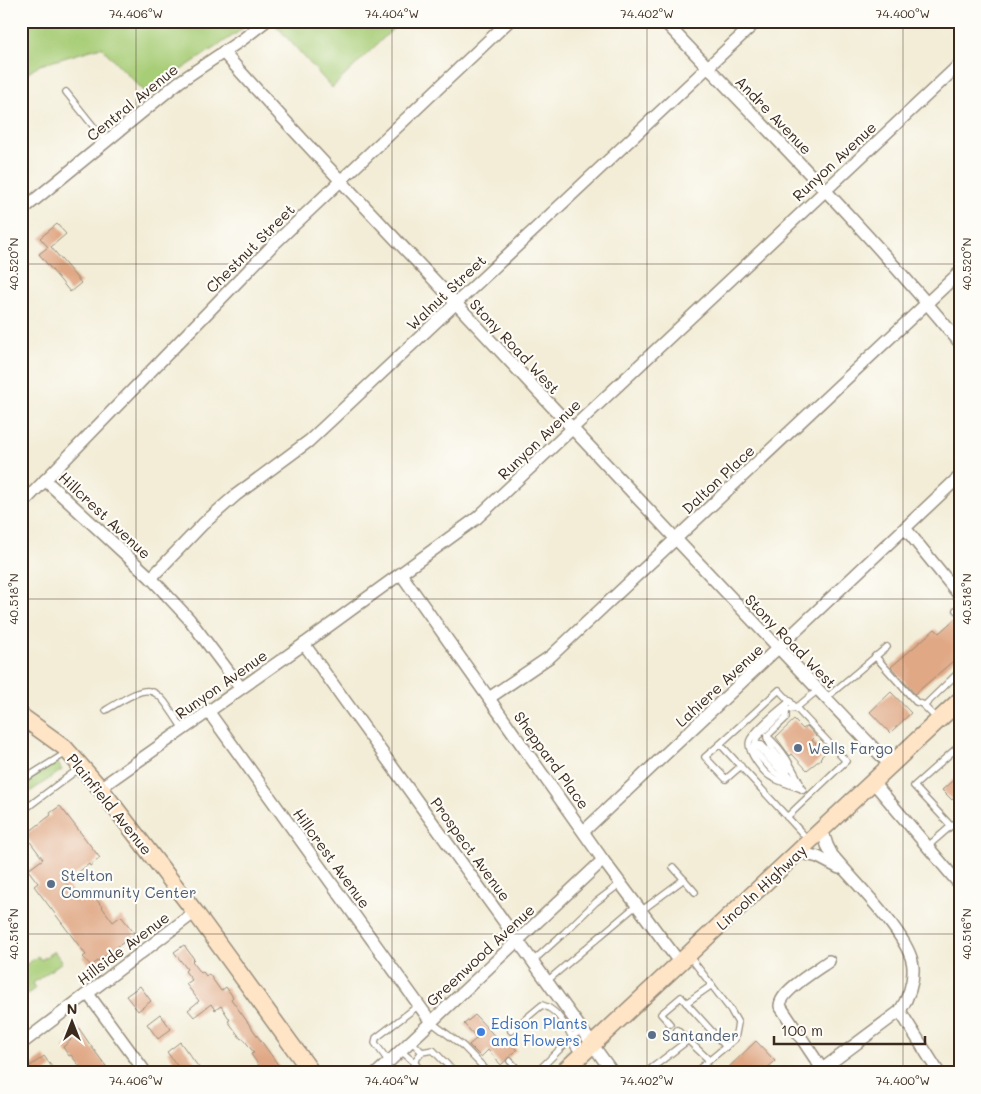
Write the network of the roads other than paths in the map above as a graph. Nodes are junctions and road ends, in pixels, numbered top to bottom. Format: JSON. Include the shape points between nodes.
{"nodes":[{"id":1,"x":266,"y":21,"type":"edge"},
{"id":2,"x":509,"y":21,"type":"edge"},
{"id":3,"x":664,"y":21,"type":"edge"},
{"id":4,"x":756,"y":21,"type":"edge"},
{"id":5,"x":223,"y":52,"type":"junction"},
{"id":6,"x":960,"y":64,"type":"edge"},
{"id":7,"x":708,"y":67,"type":"junction"},
{"id":8,"x":66,"y":92,"type":"dead end"},
{"id":9,"x":106,"y":142,"type":"junction"},
{"id":10,"x":339,"y":181,"type":"junction"},
{"id":11,"x":825,"y":190,"type":"junction"},
{"id":12,"x":21,"y":211,"type":"edge"},
{"id":13,"x":960,"y":272,"type":"edge"},
{"id":14,"x":927,"y":302,"type":"junction"},
{"id":15,"x":455,"y":303,"type":"junction"},
{"id":16,"x":960,"y":343,"type":"edge"},
{"id":17,"x":571,"y":429,"type":"junction"},
{"id":18,"x":960,"y":476,"type":"edge"},
{"id":19,"x":45,"y":480,"type":"junction"},
{"id":20,"x":21,"y":505,"type":"edge"},
{"id":21,"x":905,"y":528,"type":"junction"},
{"id":22,"x":676,"y":540,"type":"junction"},
{"id":23,"x":401,"y":574,"type":"junction"},
{"id":24,"x":151,"y":578,"type":"junction"},
{"id":25,"x":960,"y":596,"type":"edge"},
{"id":26,"x":304,"y":644,"type":"junction"},
{"id":27,"x":887,"y":646,"type":"dead end"},
{"id":28,"x":778,"y":649,"type":"junction"},
{"id":29,"x":875,"y":656,"type":"junction"},
{"id":30,"x":960,"y":671,"type":"edge"},
{"id":31,"x":240,"y":688,"type":"junction"},
{"id":32,"x":822,"y":694,"type":"junction"},
{"id":33,"x":488,"y":698,"type":"junction"},
{"id":34,"x":960,"y":700,"type":"edge"},
{"id":35,"x":790,"y":701,"type":"junction"},
{"id":36,"x":924,"y":706,"type":"junction"},
{"id":37,"x":796,"y":708,"type":"junction"},
{"id":38,"x":106,"y":710,"type":"dead end"},
{"id":39,"x":786,"y":710,"type":"junction"},
{"id":40,"x":208,"y":711,"type":"junction"},
{"id":41,"x":21,"y":716,"type":"edge"},
{"id":42,"x":948,"y":717,"type":"edge"},
{"id":43,"x":183,"y":729,"type":"junction"},
{"id":44,"x":720,"y":744,"type":"junction"},
{"id":45,"x":960,"y":745,"type":"edge"},
{"id":46,"x":68,"y":751,"type":"junction"},
{"id":47,"x":82,"y":766,"type":"junction"},
{"id":48,"x":741,"y":766,"type":"junction"},
{"id":49,"x":890,"y":766,"type":"junction"},
{"id":50,"x":21,"y":781,"type":"edge"},
{"id":51,"x":872,"y":782,"type":"junction"},
{"id":52,"x":100,"y":788,"type":"junction"},
{"id":53,"x":803,"y":790,"type":"junction"},
{"id":54,"x":809,"y":796,"type":"junction"},
{"id":55,"x":21,"y":812,"type":"edge"},
{"id":56,"x":786,"y":817,"type":"junction"},
{"id":57,"x":960,"y":822,"type":"edge"},
{"id":58,"x":951,"y":826,"type":"junction"},
{"id":59,"x":822,"y":830,"type":"junction"},
{"id":60,"x":584,"y":831,"type":"junction"},
{"id":61,"x":803,"y":847,"type":"junction"},
{"id":62,"x":927,"y":847,"type":"junction"},
{"id":63,"x":604,"y":860,"type":"junction"},
{"id":64,"x":673,"y":867,"type":"dead end"},
{"id":65,"x":846,"y":873,"type":"junction"},
{"id":66,"x":684,"y":879,"type":"junction"},
{"id":67,"x":621,"y":883,"type":"junction"},
{"id":68,"x":960,"y":886,"type":"edge"},
{"id":69,"x":695,"y":892,"type":"dead end"},
{"id":70,"x":639,"y":908,"type":"junction"},
{"id":71,"x":195,"y":912,"type":"junction"},
{"id":72,"x":517,"y":940,"type":"junction"},
{"id":73,"x":684,"y":959,"type":"junction"},
{"id":74,"x":532,"y":961,"type":"junction"},
{"id":75,"x":829,"y":961,"type":"dead end"},
{"id":76,"x":547,"y":981,"type":"junction"},
{"id":77,"x":712,"y":985,"type":"junction"},
{"id":78,"x":88,"y":994,"type":"junction"},
{"id":79,"x":686,"y":1003,"type":"junction"},
{"id":80,"x":556,"y":1004,"type":"junction"},
{"id":81,"x":419,"y":1005,"type":"junction"},
{"id":82,"x":900,"y":1011,"type":"junction"},
{"id":83,"x":431,"y":1022,"type":"junction"},
{"id":84,"x":670,"y":1024,"type":"dead end"},
{"id":85,"x":582,"y":1029,"type":"junction"},
{"id":86,"x":677,"y":1030,"type":"dead end"},
{"id":87,"x":511,"y":1032,"type":"dead end"},
{"id":88,"x":572,"y":1037,"type":"junction"},
{"id":89,"x":411,"y":1041,"type":"junction"},
{"id":90,"x":687,"y":1041,"type":"junction"},
{"id":91,"x":21,"y":1044,"type":"edge"},
{"id":92,"x":592,"y":1044,"type":"junction"},
{"id":93,"x":726,"y":1046,"type":"junction"},
{"id":94,"x":401,"y":1051,"type":"junction"},
{"id":95,"x":422,"y":1052,"type":"junction"},
{"id":96,"x":580,"y":1055,"type":"junction"},
{"id":97,"x":709,"y":1060,"type":"junction"},
{"id":98,"x":510,"y":1061,"type":"dead end"},
{"id":99,"x":389,"y":1062,"type":"junction"},
{"id":100,"x":414,"y":1062,"type":"junction"},
{"id":101,"x":542,"y":1067,"type":"junction"},
{"id":102,"x":820,"y":1071,"type":"edge"},
{"id":103,"x":146,"y":1073,"type":"edge"},
{"id":104,"x":312,"y":1073,"type":"edge"},
{"id":105,"x":378,"y":1073,"type":"edge"},
{"id":106,"x":423,"y":1073,"type":"edge"},
{"id":107,"x":455,"y":1073,"type":"edge"},
{"id":108,"x":489,"y":1073,"type":"edge"},
{"id":109,"x":522,"y":1073,"type":"edge"},
{"id":110,"x":536,"y":1073,"type":"edge"},
{"id":111,"x":548,"y":1073,"type":"edge"},
{"id":112,"x":562,"y":1073,"type":"edge"},
{"id":113,"x":613,"y":1073,"type":"edge"},
{"id":114,"x":650,"y":1073,"type":"edge"},
{"id":115,"x":694,"y":1073,"type":"edge"},
{"id":116,"x":939,"y":1073,"type":"edge"}],
"edges":[{"from":1,"to":5,"type":"street","name":"Central Avenue"},
{"from":2,"to":10,"type":"street","name":"Chestnut Street"},
{"from":3,"to":7,"type":"street","name":"Andre Avenue"},
{"from":4,"to":7,"type":"street","name":"Walnut Street"},
{"from":5,"to":9,"type":"street","name":"Central Avenue","via":[[179,82]]},
{"from":5,"to":10,"type":"street","name":"Stony Road West"},
{"from":6,"to":11,"type":"street","name":"Runyon Avenue"},
{"from":7,"to":11,"type":"street","name":"Andre Avenue"},
{"from":7,"to":15,"type":"street","name":"Walnut Street"},
{"from":8,"to":9,"type":"lane"},
{"from":9,"to":12,"type":"street","name":"Central Avenue"},
{"from":10,"to":15,"type":"street","name":"Stony Road West"},
{"from":10,"to":19,"type":"street","name":"Chestnut Street"},
{"from":11,"to":14,"type":"street","name":"Andre Avenue"},
{"from":11,"to":17,"type":"street","name":"Runyon Avenue"},
{"from":13,"to":14,"type":"street","name":"Dalton Place"},
{"from":14,"to":16,"type":"street","name":"Andre Avenue"},
{"from":14,"to":22,"type":"street","name":"Dalton Place"},
{"from":15,"to":17,"type":"street","name":"Stony Road West"},
{"from":15,"to":24,"type":"street","name":"Walnut Street","via":[[309,441],[203,524]]},
{"from":17,"to":22,"type":"street","name":"Stony Road West"},
{"from":17,"to":23,"type":"street","name":"Runyon Avenue","via":[[477,518]]},
{"from":18,"to":21,"type":"street","name":"Lahiere Avenue"},
{"from":19,"to":20,"type":"street","name":"Chestnut Street"},
{"from":19,"to":24,"type":"street","name":"Hillcrest Avenue"},
{"from":21,"to":25,"type":"street"},
{"from":21,"to":28,"type":"street","name":"Lahiere Avenue"},
{"from":22,"to":28,"type":"street","name":"Stony Road West"},
{"from":22,"to":33,"type":"street","name":"Dalton Place","via":[[551,656]]},
{"from":23,"to":26,"type":"street","name":"Runyon Avenue"},
{"from":23,"to":33,"type":"street","name":"Sheppard Place"},
{"from":24,"to":31,"type":"street","name":"Hillcrest Avenue","via":[[189,619]]},
{"from":26,"to":31,"type":"street","name":"Runyon Avenue"},
{"from":26,"to":72,"type":"street","name":"Prospect Avenue"},
{"from":27,"to":29,"type":"lane"},
{"from":28,"to":32,"type":"street","name":"Stony Road West"},
{"from":28,"to":60,"type":"street","name":"Lahiere Avenue"},
{"from":29,"to":32,"type":"lane"},
{"from":29,"to":36,"type":"lane","via":[[916,702]]},
{"from":30,"to":36,"type":"lane"},
{"from":31,"to":40,"type":"street","name":"Runyon Avenue"},
{"from":32,"to":37,"type":"lane"},
{"from":32,"to":49,"type":"street","name":"Stony Road West"},
{"from":33,"to":60,"type":"street","name":"Sheppard Place"},
{"from":34,"to":42,"type":"main road","name":"Lincoln Highway"},
{"from":35,"to":37,"type":"lane"},
{"from":35,"to":44,"type":"lane","via":[[779,690]]},
{"from":35,"to":53,"type":"lane","via":[[750,740],[749,749],[770,777]]},
{"from":36,"to":42,"type":"lane"},
{"from":37,"to":39,"type":"lane"},
{"from":37,"to":54,"type":"lane","via":[[846,761]]},
{"from":38,"to":43,"type":"lane","via":[[134,693],[150,690],[161,696]]},
{"from":39,"to":53,"type":"lane","via":[[786,718],[767,736],[788,759]]},
{"from":39,"to":53,"type":"lane","via":[[755,744]]},
{"from":40,"to":43,"type":"street","name":"Runyon Avenue"},
{"from":40,"to":81,"type":"street","name":"Hillcrest Avenue"},
{"from":41,"to":46,"type":"main road","name":"Plainfield Avenue"},
{"from":42,"to":49,"type":"main road","name":"Lincoln Highway"},
{"from":43,"to":52,"type":"street","name":"Runyon Avenue"},
{"from":44,"to":48,"type":"lane"},
{"from":44,"to":48,"type":"lane","via":[[706,757],[726,779]]},
{"from":45,"to":58,"type":"lane","via":[[914,786]]},
{"from":46,"to":47,"type":"main road","name":"Plainfield Avenue"},
{"from":46,"to":50,"type":"lane"},
{"from":47,"to":52,"type":"main road","name":"Plainfield Avenue"},
{"from":47,"to":55,"type":"lane"},
{"from":48,"to":56,"type":"lane"},
{"from":49,"to":51,"type":"main road","name":"Lincoln Highway"},
{"from":51,"to":59,"type":"main road","name":"Lincoln Highway"},
{"from":51,"to":62,"type":"street"},
{"from":52,"to":71,"type":"main road","name":"Plainfield Avenue"},
{"from":53,"to":54,"type":"lane"},
{"from":54,"to":56,"type":"lane"},
{"from":56,"to":61,"type":"lane"},
{"from":57,"to":58,"type":"lane"},
{"from":58,"to":62,"type":"lane"},
{"from":59,"to":61,"type":"main road","name":"Lincoln Highway"},
{"from":59,"to":65,"type":"street","via":[[832,855]]},
{"from":60,"to":63,"type":"street","name":"Sheppard Place"},
{"from":61,"to":65,"type":"street"},
{"from":61,"to":73,"type":"main road","name":"Lincoln Highway"},
{"from":62,"to":68,"type":"street"},
{"from":63,"to":67,"type":"street","name":"Sheppard Place"},
{"from":63,"to":72,"type":"street","name":"Greenwood Avenue"},
{"from":64,"to":66,"type":"lane"},
{"from":65,"to":82,"type":"street","via":[[897,930],[909,950],[914,967],[912,982],[908,999]]},
{"from":66,"to":69,"type":"lane"},
{"from":66,"to":70,"type":"lane"},
{"from":67,"to":70,"type":"street","name":"Sheppard Place"},
{"from":67,"to":74,"type":"lane"},
{"from":70,"to":73,"type":"street","name":"Sheppard Place"},
{"from":70,"to":76,"type":"lane"},
{"from":71,"to":78,"type":"street","name":"Hillside Avenue"},
{"from":71,"to":104,"type":"main road","name":"Plainfield Avenue"},
{"from":72,"to":74,"type":"street","name":"Prospect Avenue"},
{"from":72,"to":83,"type":"street","name":"Greenwood Avenue"},
{"from":73,"to":77,"type":"lane"},
{"from":73,"to":92,"type":"main road","name":"Lincoln Highway"},
{"from":74,"to":76,"type":"street","name":"Prospect Avenue"},
{"from":75,"to":102,"type":"street","via":[[780,1001]]},
{"from":76,"to":80,"type":"street","name":"Prospect Avenue"},
{"from":77,"to":79,"type":"lane"},
{"from":77,"to":93,"type":"lane","via":[[738,1023],[735,1039]]},
{"from":78,"to":91,"type":"street","name":"Hillside Avenue"},
{"from":78,"to":103,"type":"street"},
{"from":79,"to":84,"type":"lane","via":[[680,997],[661,1014]]},
{"from":79,"to":93,"type":"lane"},
{"from":80,"to":85,"type":"street","name":"Prospect Avenue"},
{"from":80,"to":87,"type":"lane","via":[[542,1005]]},
{"from":80,"to":88,"type":"lane"},
{"from":81,"to":83,"type":"street","name":"Hillcrest Avenue"},
{"from":81,"to":99,"type":"lane","via":[[376,1038],[375,1043]]},
{"from":82,"to":102,"type":"street"},
{"from":82,"to":116,"type":"street"},
{"from":83,"to":89,"type":"street","name":"Greenwood Avenue"},
{"from":83,"to":108,"type":"lane","via":[[463,1046]]},
{"from":85,"to":88,"type":"lane"},
{"from":85,"to":92,"type":"street","name":"Prospect Avenue"},
{"from":86,"to":90,"type":"lane"},
{"from":88,"to":96,"type":"lane"},
{"from":88,"to":101,"type":"lane"},
{"from":89,"to":94,"type":"street","name":"Greenwood Avenue"},
{"from":89,"to":95,"type":"lane"},
{"from":90,"to":97,"type":"lane"},
{"from":90,"to":114,"type":"lane","via":[[648,1071]]},
{"from":92,"to":96,"type":"main road","name":"Lincoln Highway"},
{"from":92,"to":113,"type":"street","name":"Prospect Avenue"},
{"from":93,"to":97,"type":"lane"},
{"from":94,"to":99,"type":"street","name":"Greenwood Avenue"},
{"from":94,"to":100,"type":"lane"},
{"from":95,"to":100,"type":"lane"},
{"from":95,"to":107,"type":"lane","via":[[433,1050]]},
{"from":96,"to":112,"type":"main road","name":"Lincoln Highway"},
{"from":97,"to":115,"type":"lane"},
{"from":98,"to":109,"type":"lane"},
{"from":99,"to":105,"type":"street","name":"Greenwood Avenue"},
{"from":100,"to":106,"type":"lane"},
{"from":101,"to":110,"type":"lane"},
{"from":101,"to":111,"type":"lane"}]}
